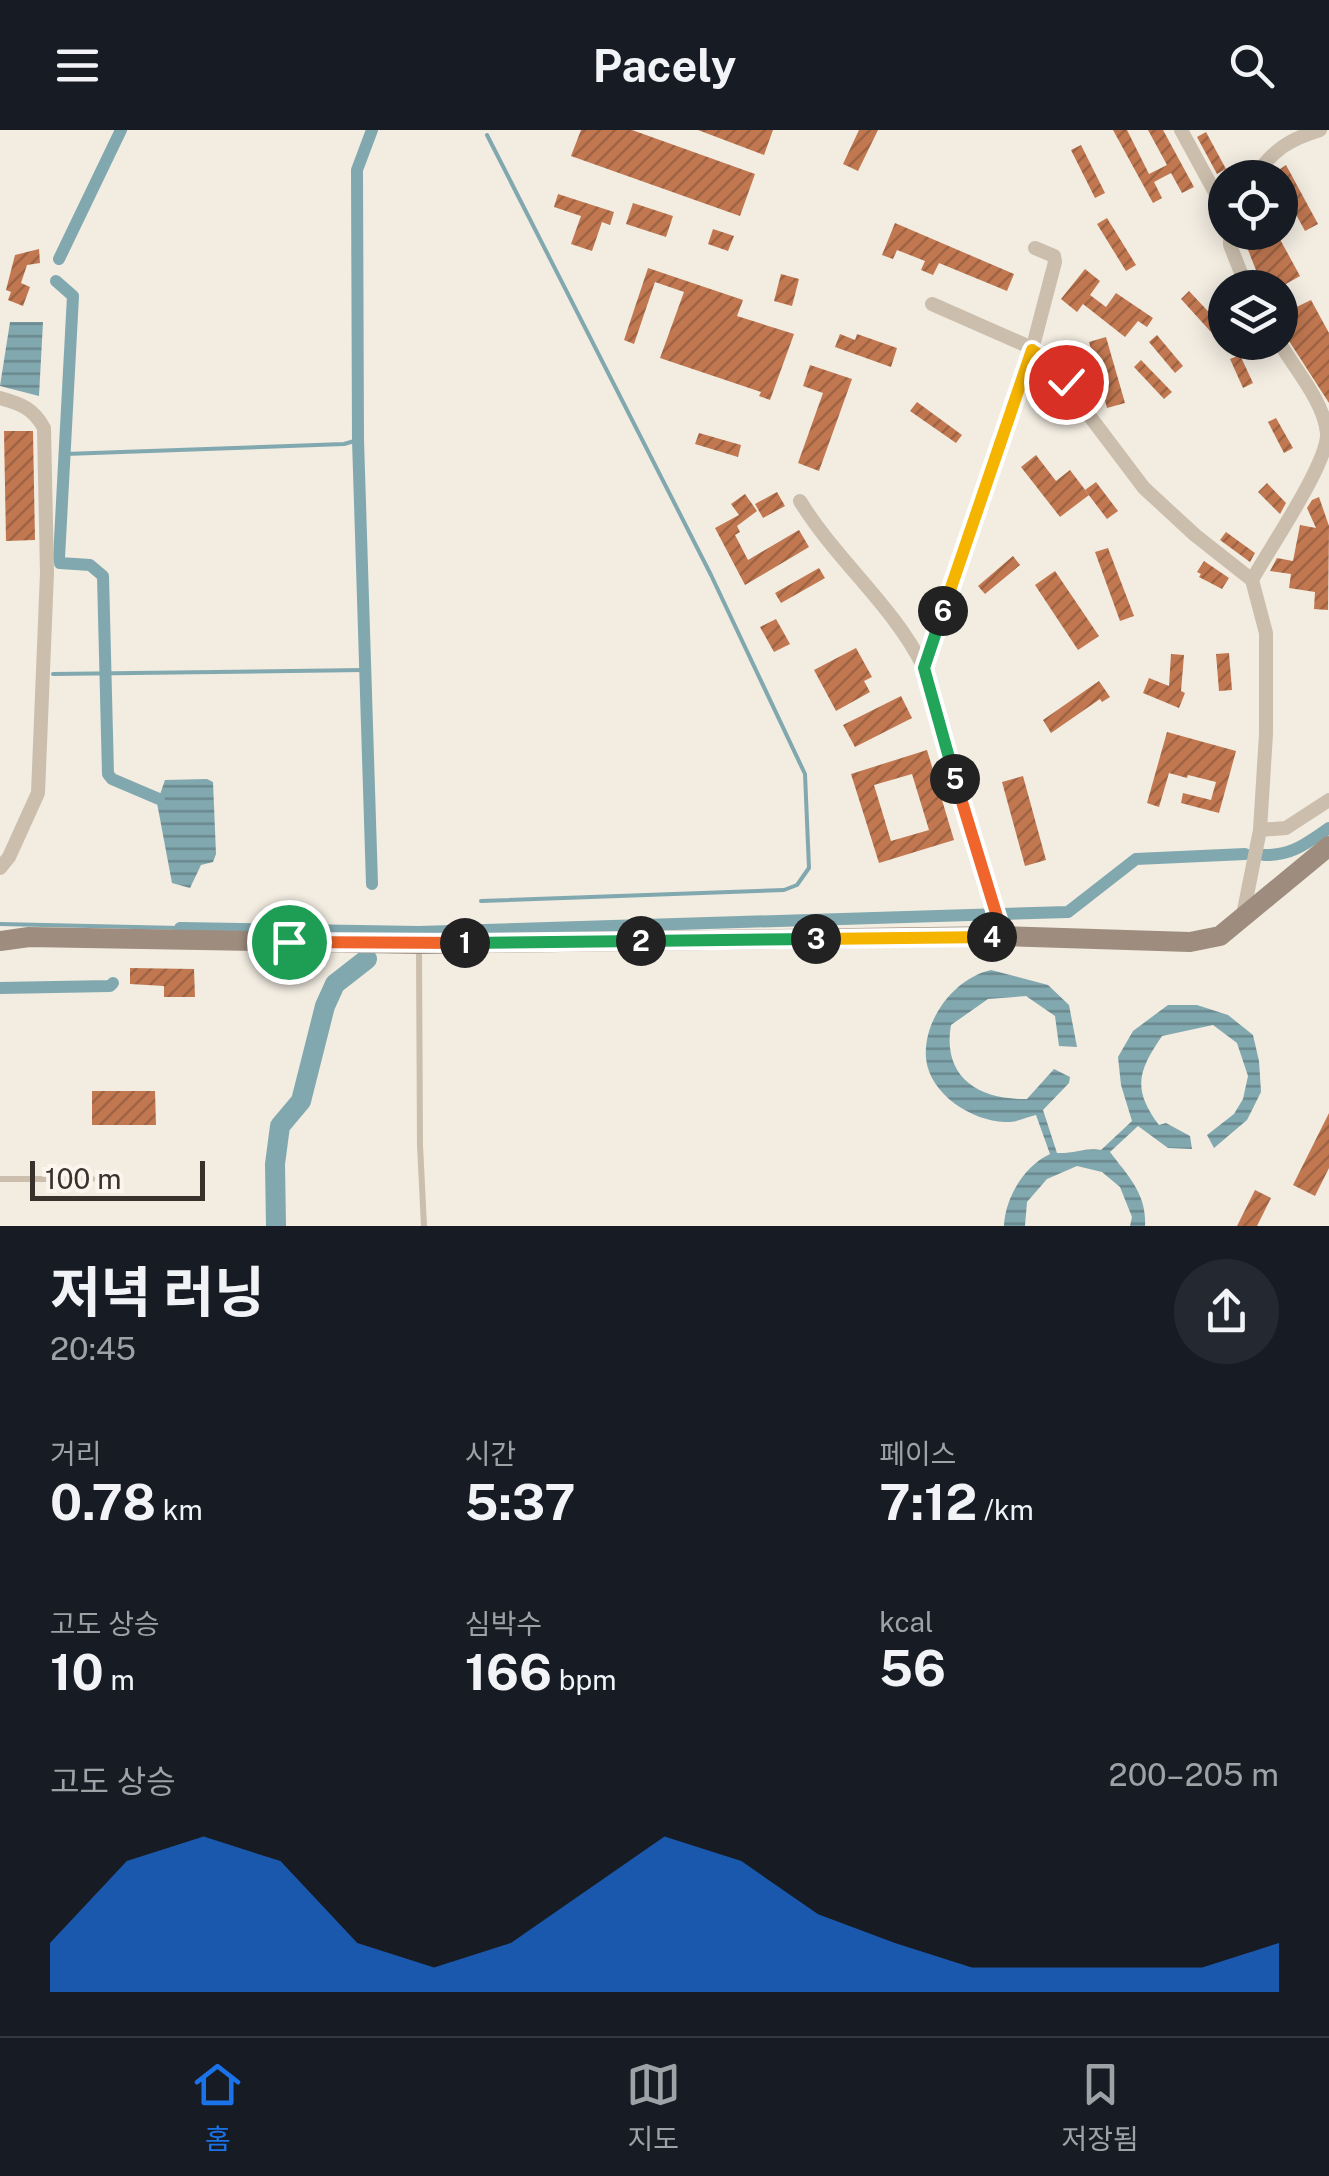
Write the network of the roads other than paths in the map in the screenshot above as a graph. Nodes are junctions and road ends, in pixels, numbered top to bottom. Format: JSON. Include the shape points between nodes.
{"nodes":[{"id":1,"x":1181,"y":130,"type":"edge"},
{"id":2,"x":1320,"y":130,"type":"edge"},
{"id":3,"x":1267,"y":160,"type":"edge"},
{"id":4,"x":1208,"y":180,"type":"edge"},
{"id":5,"x":1035,"y":248,"type":"dead end"},
{"id":6,"x":932,"y":304,"type":"dead end"},
{"id":7,"x":1032,"y":350,"type":"junction"},
{"id":8,"x":1290,"y":360,"type":"edge"},
{"id":9,"x":0,"y":398,"type":"edge"},
{"id":10,"x":800,"y":501,"type":"dead end"},
{"id":11,"x":1252,"y":580,"type":"junction"},
{"id":12,"x":924,"y":668,"type":"junction"},
{"id":13,"x":1329,"y":800,"type":"edge"},
{"id":14,"x":1260,"y":830,"type":"junction"},
{"id":15,"x":1329,"y":846,"type":"edge"},
{"id":16,"x":0,"y":868,"type":"edge"},
{"id":17,"x":1242,"y":920,"type":"junction"},
{"id":18,"x":1003,"y":936,"type":"junction"},
{"id":19,"x":0,"y":941,"type":"edge"},
{"id":20,"x":419,"y":944,"type":"junction"},
{"id":21,"x":92,"y":1179,"type":"dead end"},
{"id":22,"x":0,"y":1180,"type":"edge"},
{"id":23,"x":424,"y":1226,"type":"edge"}],
"edges":[{"from":1,"to":4,"type":"street"},
{"from":2,"to":3,"type":"street","via":[[1294,138]]},
{"from":5,"to":7,"type":"street","via":[[1055,262]]},
{"from":6,"to":7,"type":"street"},
{"from":7,"to":11,"type":"street","via":[[1066,382],[1144,488]]},
{"from":7,"to":12,"type":"street"},
{"from":8,"to":11,"type":"street","via":[[1327,433],[1324,459]]},
{"from":9,"to":16,"type":"street","via":[[36,412],[44,428],[47,572],[38,794]]},
{"from":10,"to":12,"type":"street"},
{"from":11,"to":14,"type":"street","via":[[1266,632]]},
{"from":12,"to":18,"type":"street"},
{"from":13,"to":14,"type":"street","via":[[1286,828]]},
{"from":14,"to":17,"type":"street"},
{"from":15,"to":17,"type":"main road"},
{"from":17,"to":18,"type":"main road","via":[[1220,936],[1190,942]]},
{"from":18,"to":20,"type":"main road"},
{"from":19,"to":20,"type":"main road"},
{"from":20,"to":23,"type":"lane"},
{"from":21,"to":22,"type":"lane"}]}
